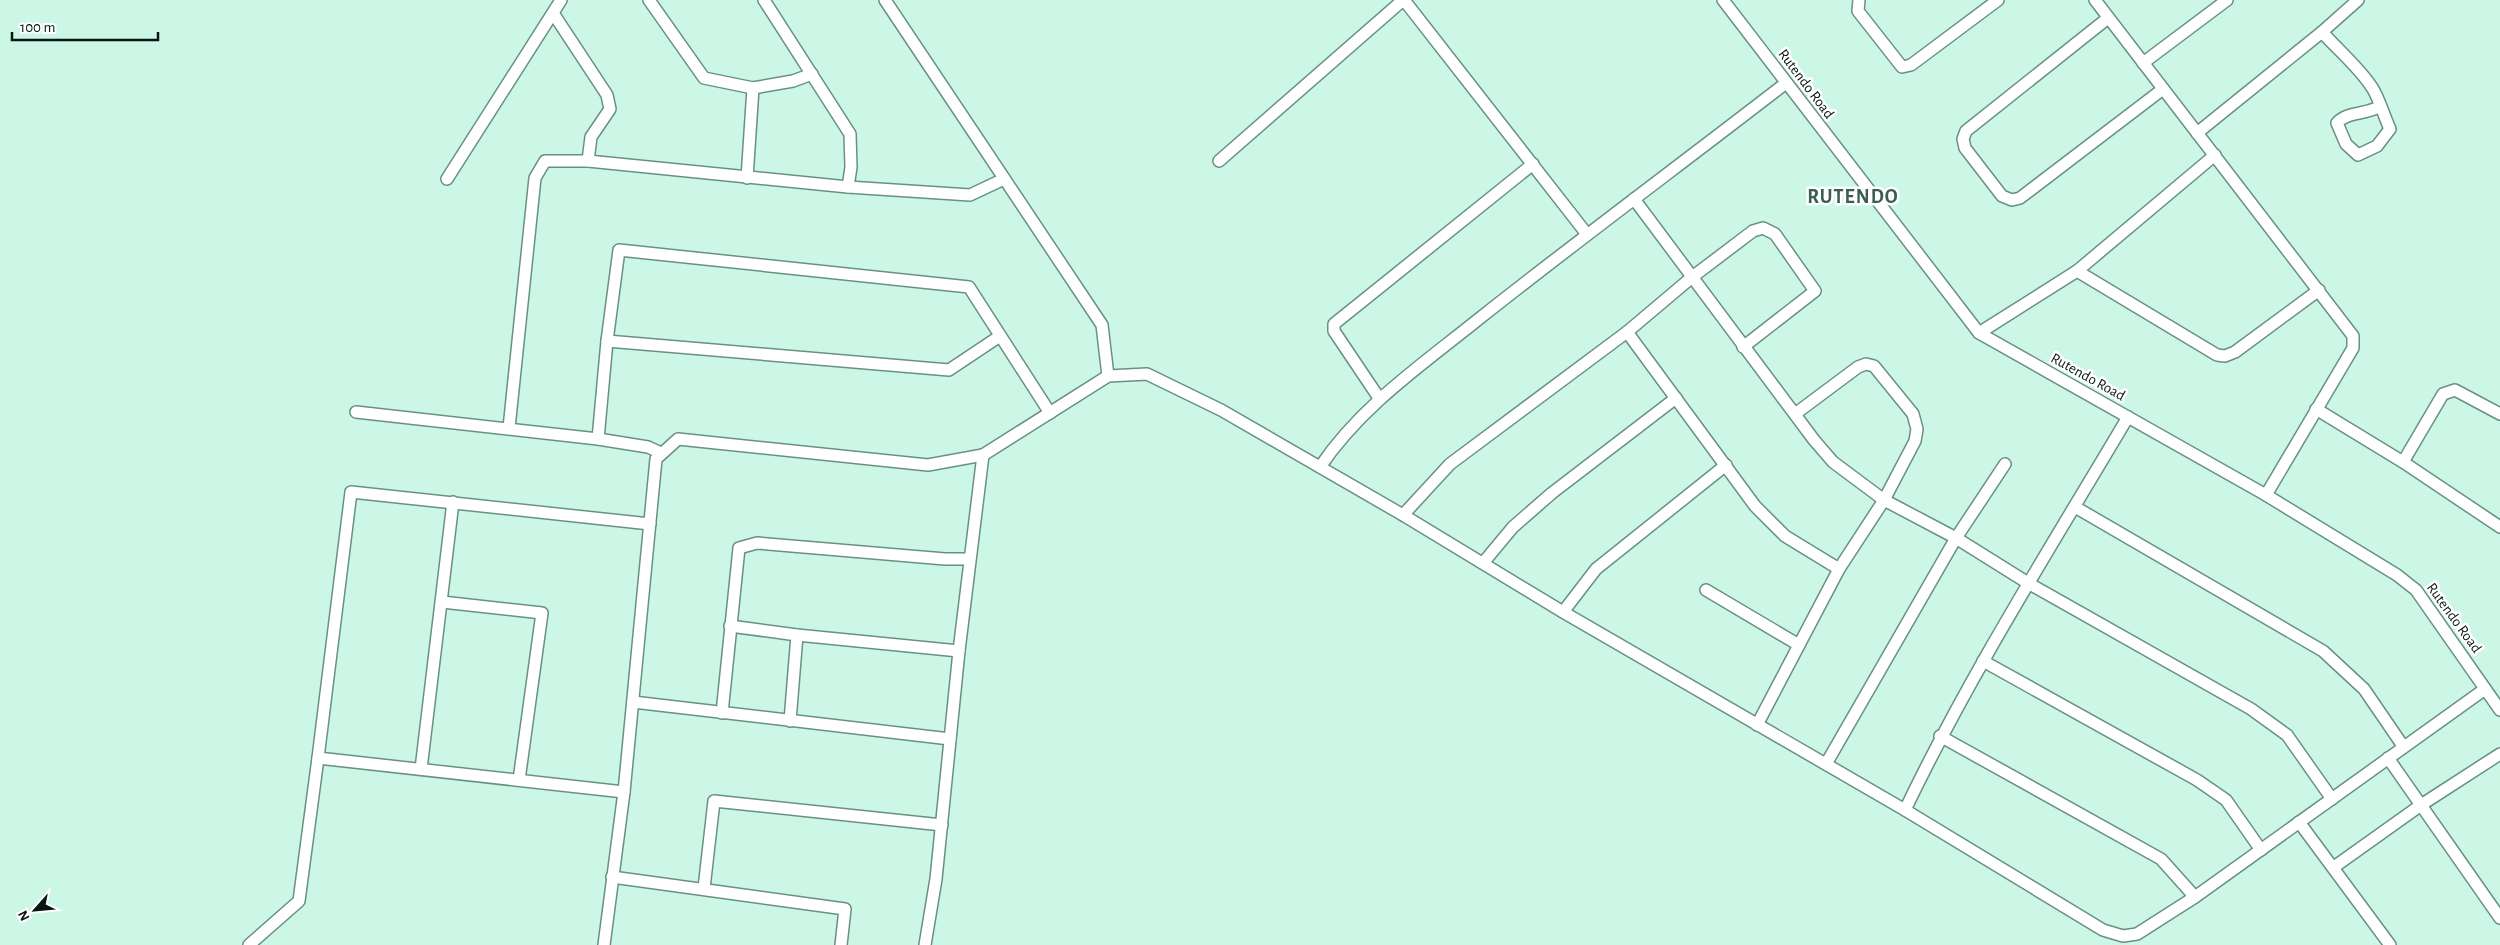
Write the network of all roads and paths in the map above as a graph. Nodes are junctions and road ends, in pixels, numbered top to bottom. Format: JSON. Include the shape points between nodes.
{"nodes":[{"id":1,"x":561,"y":0,"type":"edge"},
{"id":2,"x":649,"y":0,"type":"edge"},
{"id":3,"x":764,"y":0,"type":"edge"},
{"id":4,"x":885,"y":0,"type":"edge"},
{"id":5,"x":1404,"y":0,"type":"edge"},
{"id":6,"x":1723,"y":0,"type":"edge"},
{"id":7,"x":1858,"y":0,"type":"edge"},
{"id":8,"x":1998,"y":0,"type":"edge"},
{"id":9,"x":2095,"y":0,"type":"edge"},
{"id":10,"x":2226,"y":0,"type":"edge"},
{"id":11,"x":2358,"y":0,"type":"edge"},
{"id":12,"x":553,"y":13,"type":"junction"},
{"id":13,"x":2108,"y":18,"type":"junction"},
{"id":14,"x":2322,"y":32,"type":"junction"},
{"id":15,"x":2143,"y":63,"type":"junction"},
{"id":16,"x":812,"y":74,"type":"junction"},
{"id":17,"x":1786,"y":83,"type":"junction"},
{"id":18,"x":753,"y":88,"type":"junction"},
{"id":19,"x":2163,"y":89,"type":"junction"},
{"id":20,"x":2380,"y":106,"type":"junction"},
{"id":21,"x":2197,"y":133,"type":"junction"},
{"id":22,"x":2215,"y":155,"type":"junction"},
{"id":23,"x":588,"y":161,"type":"junction"},
{"id":24,"x":1219,"y":161,"type":"dead end"},
{"id":25,"x":1533,"y":164,"type":"junction"},
{"id":26,"x":747,"y":178,"type":"junction"},
{"id":27,"x":447,"y":179,"type":"dead end"},
{"id":28,"x":1004,"y":179,"type":"junction"},
{"id":29,"x":848,"y":187,"type":"junction"},
{"id":30,"x":1634,"y":199,"type":"junction"},
{"id":31,"x":1586,"y":233,"type":"junction"},
{"id":32,"x":2077,"y":271,"type":"junction"},
{"id":33,"x":1691,"y":278,"type":"junction"},
{"id":34,"x":2319,"y":290,"type":"junction"},
{"id":35,"x":1627,"y":332,"type":"junction"},
{"id":36,"x":1979,"y":333,"type":"junction"},
{"id":37,"x":1000,"y":336,"type":"junction"},
{"id":38,"x":606,"y":341,"type":"junction"},
{"id":39,"x":1743,"y":347,"type":"junction"},
{"id":40,"x":1108,"y":376,"type":"junction"},
{"id":41,"x":1379,"y":398,"type":"junction"},
{"id":42,"x":1676,"y":398,"type":"junction"},
{"id":43,"x":2316,"y":409,"type":"junction"},
{"id":44,"x":356,"y":412,"type":"dead end"},
{"id":45,"x":1050,"y":413,"type":"junction"},
{"id":46,"x":1795,"y":414,"type":"junction"},
{"id":47,"x":2500,"y":414,"type":"edge"},
{"id":48,"x":2128,"y":417,"type":"junction"},
{"id":49,"x":509,"y":428,"type":"junction"},
{"id":50,"x":598,"y":439,"type":"junction"},
{"id":51,"x":661,"y":453,"type":"junction"},
{"id":52,"x":983,"y":455,"type":"junction"},
{"id":53,"x":2403,"y":462,"type":"junction"},
{"id":54,"x":2005,"y":464,"type":"dead end"},
{"id":55,"x":1726,"y":465,"type":"junction"},
{"id":56,"x":1320,"y":467,"type":"junction"},
{"id":57,"x":2266,"y":495,"type":"junction"},
{"id":58,"x":1884,"y":500,"type":"junction"},
{"id":59,"x":453,"y":502,"type":"junction"},
{"id":60,"x":2074,"y":507,"type":"junction"},
{"id":61,"x":1403,"y":515,"type":"junction"},
{"id":62,"x":650,"y":524,"type":"junction"},
{"id":63,"x":2500,"y":527,"type":"edge"},
{"id":64,"x":1956,"y":538,"type":"junction"},
{"id":65,"x":969,"y":559,"type":"junction"},
{"id":66,"x":1483,"y":563,"type":"junction"},
{"id":67,"x":1840,"y":570,"type":"junction"},
{"id":68,"x":2028,"y":583,"type":"junction"},
{"id":69,"x":1706,"y":590,"type":"dead end"},
{"id":70,"x":442,"y":602,"type":"junction"},
{"id":71,"x":1563,"y":612,"type":"junction"},
{"id":72,"x":730,"y":626,"type":"junction"},
{"id":73,"x":797,"y":635,"type":"junction"},
{"id":74,"x":1799,"y":645,"type":"junction"},
{"id":75,"x":959,"y":651,"type":"junction"},
{"id":76,"x":1983,"y":661,"type":"junction"},
{"id":77,"x":2486,"y":688,"type":"junction"},
{"id":78,"x":633,"y":702,"type":"junction"},
{"id":79,"x":2500,"y":710,"type":"edge"},
{"id":80,"x":722,"y":713,"type":"junction"},
{"id":81,"x":790,"y":721,"type":"junction"},
{"id":82,"x":1757,"y":725,"type":"junction"},
{"id":83,"x":1940,"y":736,"type":"junction"},
{"id":84,"x":950,"y":739,"type":"junction"},
{"id":85,"x":2403,"y":746,"type":"junction"},
{"id":86,"x":2500,"y":754,"type":"edge"},
{"id":87,"x":318,"y":758,"type":"junction"},
{"id":88,"x":2388,"y":758,"type":"junction"},
{"id":89,"x":1826,"y":764,"type":"junction"},
{"id":90,"x":421,"y":769,"type":"junction"},
{"id":91,"x":519,"y":780,"type":"junction"},
{"id":92,"x":624,"y":792,"type":"junction"},
{"id":93,"x":2332,"y":798,"type":"junction"},
{"id":94,"x":2421,"y":805,"type":"junction"},
{"id":95,"x":1905,"y":810,"type":"junction"},
{"id":96,"x":2299,"y":822,"type":"junction"},
{"id":97,"x":942,"y":825,"type":"junction"},
{"id":98,"x":2261,"y":850,"type":"junction"},
{"id":99,"x":2334,"y":866,"type":"junction"},
{"id":100,"x":612,"y":877,"type":"junction"},
{"id":101,"x":704,"y":888,"type":"junction"},
{"id":102,"x":2195,"y":897,"type":"junction"},
{"id":103,"x":2500,"y":918,"type":"edge"},
{"id":104,"x":249,"y":945,"type":"edge"},
{"id":105,"x":604,"y":945,"type":"edge"},
{"id":106,"x":841,"y":945,"type":"edge"},
{"id":107,"x":925,"y":945,"type":"edge"},
{"id":108,"x":2390,"y":945,"type":"edge"}],
"edges":[{"from":1,"to":12,"type":"street"},
{"from":2,"to":18,"type":"street","via":[[704,78]]},
{"from":3,"to":16,"type":"street"},
{"from":4,"to":28,"type":"street"},
{"from":5,"to":24,"type":"street"},
{"from":5,"to":25,"type":"street"},
{"from":6,"to":17,"type":"street","name":"Rutendo Road"},
{"from":7,"to":8,"type":"street","via":[[1858,11],[1902,67],[1911,65]]},
{"from":9,"to":13,"type":"street"},
{"from":10,"to":15,"type":"street"},
{"from":11,"to":14,"type":"street"},
{"from":12,"to":23,"type":"street","via":[[607,95],[610,109],[591,137]]},
{"from":12,"to":27,"type":"street"},
{"from":13,"to":15,"type":"street"},
{"from":13,"to":19,"type":"street","via":[[1966,131],[1963,139],[1965,148],[2002,196],[2012,200],[2020,198]]},
{"from":14,"to":20,"type":"street","via":[[2372,88]]},
{"from":14,"to":21,"type":"street"},
{"from":15,"to":19,"type":"street"},
{"from":16,"to":18,"type":"street"},
{"from":16,"to":29,"type":"street","via":[[850,134]]},
{"from":17,"to":30,"type":"street"},
{"from":17,"to":36,"type":"street","name":"Rutendo Road"},
{"from":18,"to":26,"type":"street"},
{"from":19,"to":21,"type":"street"},
{"from":20,"to":20,"type":"street","via":[[2369,113],[2346,116],[2337,123],[2346,144],[2358,155],[2376,146],[2390,129]]},
{"from":21,"to":22,"type":"street"},
{"from":22,"to":32,"type":"street"},
{"from":22,"to":34,"type":"street"},
{"from":23,"to":26,"type":"street"},
{"from":23,"to":49,"type":"street","via":[[545,161],[536,178]]},
{"from":25,"to":31,"type":"street"},
{"from":25,"to":41,"type":"street","via":[[1334,324],[1334,331]]},
{"from":26,"to":29,"type":"street"},
{"from":28,"to":29,"type":"street","via":[[970,195]]},
{"from":28,"to":40,"type":"street","via":[[1102,326]]},
{"from":30,"to":31,"type":"street"},
{"from":30,"to":33,"type":"street"},
{"from":31,"to":41,"type":"street"},
{"from":32,"to":34,"type":"street","via":[[2217,355],[2225,356]]},
{"from":32,"to":36,"type":"street"},
{"from":33,"to":35,"type":"street"},
{"from":33,"to":39,"type":"street"},
{"from":33,"to":39,"type":"street","via":[[1753,231],[1763,228],[1775,234],[1815,291]]},
{"from":34,"to":43,"type":"street","via":[[2353,336],[2353,348]]},
{"from":35,"to":42,"type":"street"},
{"from":35,"to":61,"type":"street","via":[[1450,464]]},
{"from":36,"to":48,"type":"street","name":"Rutendo Road"},
{"from":37,"to":38,"type":"street","via":[[949,370]]},
{"from":37,"to":38,"type":"street","via":[[969,287],[619,250]]},
{"from":37,"to":45,"type":"street"},
{"from":38,"to":50,"type":"street"},
{"from":39,"to":46,"type":"street"},
{"from":40,"to":45,"type":"street"},
{"from":40,"to":56,"type":"street","via":[[1147,374],[1221,410]]},
{"from":41,"to":56,"type":"street","via":[[1338,441]]},
{"from":42,"to":55,"type":"street"},
{"from":42,"to":66,"type":"street","via":[[1552,493],[1514,526]]},
{"from":43,"to":53,"type":"street"},
{"from":43,"to":57,"type":"street"},
{"from":44,"to":49,"type":"street"},
{"from":45,"to":52,"type":"street"},
{"from":46,"to":58,"type":"street","via":[[1833,462]]},
{"from":46,"to":58,"type":"street","via":[[1858,368],[1866,364],[1874,366],[1913,414],[1917,429],[1915,442]]},
{"from":47,"to":53,"type":"street","via":[[2455,390],[2447,391]]},
{"from":48,"to":57,"type":"street","name":"Rutendo Road"},
{"from":48,"to":60,"type":"street"},
{"from":49,"to":50,"type":"street"},
{"from":50,"to":51,"type":"street","via":[[648,447]]},
{"from":51,"to":52,"type":"street","via":[[678,439],[928,465]]},
{"from":51,"to":62,"type":"street","via":[[656,459]]},
{"from":52,"to":65,"type":"street"},
{"from":53,"to":63,"type":"street"},
{"from":54,"to":64,"type":"street"},
{"from":55,"to":67,"type":"street","via":[[1755,506],[1785,536]]},
{"from":55,"to":71,"type":"street","via":[[1596,569]]},
{"from":56,"to":61,"type":"street"},
{"from":57,"to":77,"type":"street","name":"Rutendo Road","via":[[2396,574],[2416,590]]},
{"from":58,"to":64,"type":"street"},
{"from":58,"to":67,"type":"street"},
{"from":59,"to":62,"type":"street"},
{"from":59,"to":70,"type":"street"},
{"from":59,"to":87,"type":"street","via":[[351,492]]},
{"from":60,"to":68,"type":"street"},
{"from":60,"to":85,"type":"street","via":[[2323,651],[2364,689]]},
{"from":61,"to":66,"type":"street"},
{"from":62,"to":78,"type":"street"},
{"from":64,"to":68,"type":"street"},
{"from":64,"to":89,"type":"street"},
{"from":65,"to":72,"type":"street","via":[[757,543],[739,548]]},
{"from":65,"to":75,"type":"street"},
{"from":66,"to":71,"type":"street"},
{"from":67,"to":74,"type":"street"},
{"from":68,"to":76,"type":"street"},
{"from":68,"to":93,"type":"street","via":[[2251,709],[2287,735]]},
{"from":69,"to":74,"type":"street"},
{"from":70,"to":90,"type":"street"},
{"from":70,"to":91,"type":"street","via":[[542,613]]},
{"from":71,"to":82,"type":"street"},
{"from":72,"to":73,"type":"street"},
{"from":72,"to":80,"type":"street"},
{"from":73,"to":75,"type":"street"},
{"from":73,"to":81,"type":"street"},
{"from":74,"to":82,"type":"street"},
{"from":75,"to":84,"type":"street"},
{"from":76,"to":83,"type":"street"},
{"from":76,"to":98,"type":"street","via":[[2197,780],[2226,800]]},
{"from":77,"to":79,"type":"street","name":"Rutendo Road"},
{"from":77,"to":85,"type":"street"},
{"from":78,"to":80,"type":"street"},
{"from":78,"to":92,"type":"street"},
{"from":80,"to":81,"type":"street"},
{"from":81,"to":84,"type":"street"},
{"from":82,"to":89,"type":"street"},
{"from":83,"to":95,"type":"street"},
{"from":83,"to":102,"type":"street","via":[[2161,859]]},
{"from":84,"to":97,"type":"street"},
{"from":85,"to":88,"type":"street"},
{"from":86,"to":94,"type":"street"},
{"from":87,"to":90,"type":"street"},
{"from":87,"to":104,"type":"street","via":[[299,901]]},
{"from":88,"to":93,"type":"street"},
{"from":88,"to":94,"type":"street"},
{"from":89,"to":95,"type":"street"},
{"from":90,"to":91,"type":"street"},
{"from":91,"to":92,"type":"street"},
{"from":92,"to":100,"type":"street"},
{"from":93,"to":96,"type":"street"},
{"from":94,"to":99,"type":"street"},
{"from":94,"to":103,"type":"street"},
{"from":95,"to":102,"type":"street","via":[[2103,930],[2123,936],[2138,934]]},
{"from":96,"to":98,"type":"street"},
{"from":96,"to":99,"type":"street"},
{"from":97,"to":101,"type":"street","via":[[714,801]]},
{"from":97,"to":107,"type":"street"},
{"from":98,"to":102,"type":"street"},
{"from":99,"to":108,"type":"street"},
{"from":100,"to":101,"type":"street"},
{"from":100,"to":105,"type":"street"},
{"from":101,"to":106,"type":"street","via":[[845,909]]}]}
